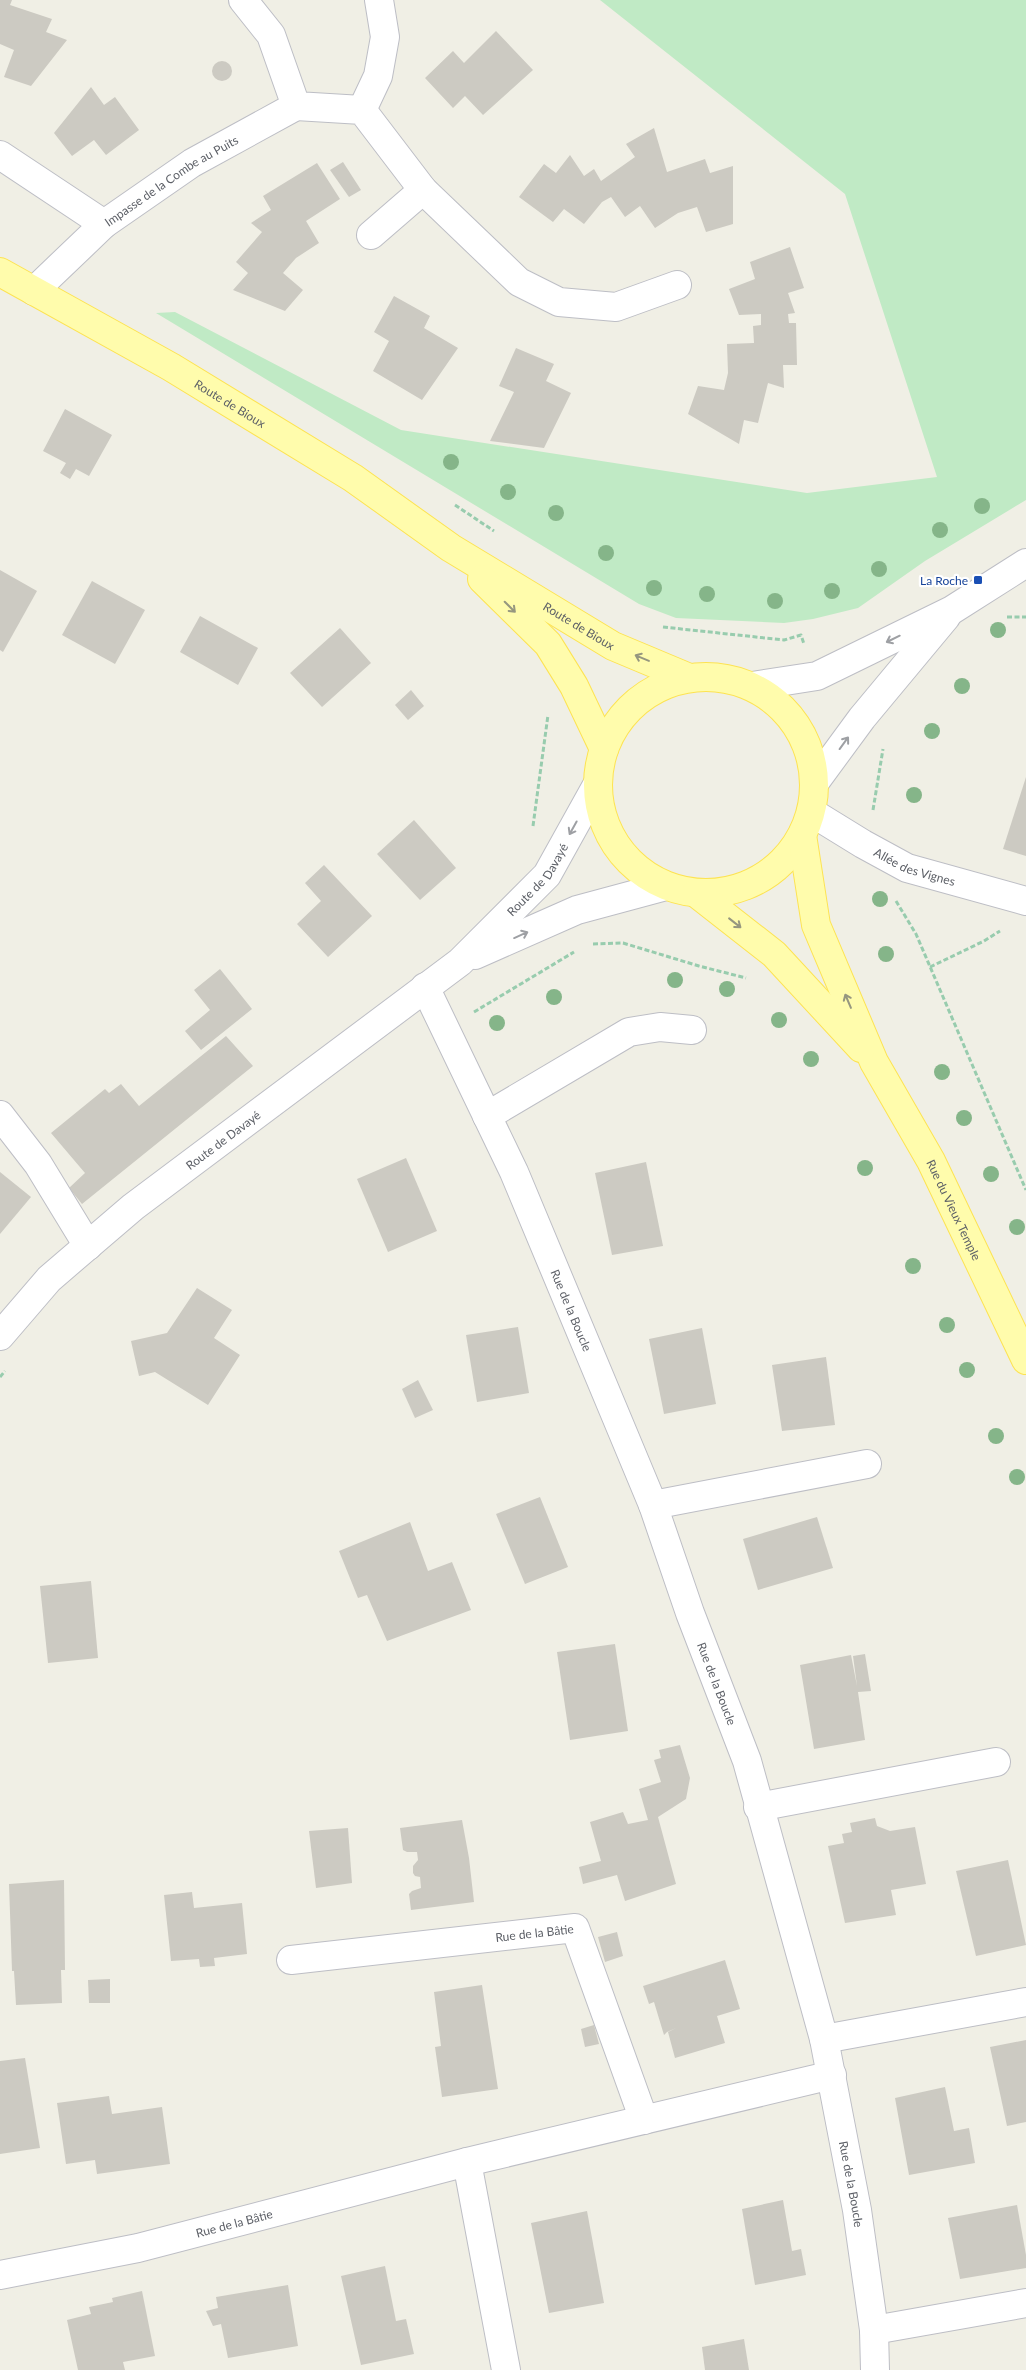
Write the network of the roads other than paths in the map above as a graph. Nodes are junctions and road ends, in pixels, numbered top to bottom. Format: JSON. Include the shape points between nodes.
{"nodes":[{"id":1,"x":242,"y":0,"type":"edge"},
{"id":2,"x":379,"y":0,"type":"edge"},
{"id":3,"x":296,"y":106,"type":"junction"},
{"id":4,"x":362,"y":110,"type":"junction"},
{"id":5,"x":0,"y":155,"type":"edge"},
{"id":6,"x":424,"y":190,"type":"junction"},
{"id":7,"x":104,"y":224,"type":"junction"},
{"id":8,"x":371,"y":235,"type":"dead end"},
{"id":9,"x":0,"y":272,"type":"edge"},
{"id":10,"x":677,"y":286,"type":"dead end"},
{"id":11,"x":34,"y":291,"type":"junction"},
{"id":12,"x":451,"y":548,"type":"junction"},
{"id":13,"x":1026,"y":563,"type":"edge"},
{"id":14,"x":952,"y":610,"type":"junction"},
{"id":15,"x":687,"y":677,"type":"junction"},
{"id":16,"x":752,"y":686,"type":"junction"},
{"id":17,"x":604,"y":749,"type":"junction"},
{"id":18,"x":815,"y":782,"type":"junction"},
{"id":19,"x":597,"y":785,"type":"junction"},
{"id":20,"x":806,"y":823,"type":"junction"},
{"id":21,"x":666,"y":886,"type":"junction"},
{"id":22,"x":696,"y":894,"type":"junction"},
{"id":23,"x":1026,"y":902,"type":"edge"},
{"id":24,"x":460,"y":962,"type":"junction"},
{"id":25,"x":425,"y":987,"type":"junction"},
{"id":26,"x":692,"y":1030,"type":"dead end"},
{"id":27,"x":874,"y":1062,"type":"junction"},
{"id":28,"x":0,"y":1115,"type":"edge"},
{"id":29,"x":487,"y":1116,"type":"junction"},
{"id":30,"x":88,"y":1246,"type":"junction"},
{"id":31,"x":0,"y":1336,"type":"edge"},
{"id":32,"x":1026,"y":1360,"type":"edge"},
{"id":33,"x":867,"y":1464,"type":"dead end"},
{"id":34,"x":652,"y":1505,"type":"junction"},
{"id":35,"x":996,"y":1762,"type":"dead end"},
{"id":36,"x":758,"y":1806,"type":"junction"},
{"id":37,"x":291,"y":1960,"type":"dead end"},
{"id":38,"x":1026,"y":2002,"type":"edge"},
{"id":39,"x":824,"y":2039,"type":"junction"},
{"id":40,"x":832,"y":2075,"type":"junction"},
{"id":41,"x":644,"y":2120,"type":"junction"},
{"id":42,"x":467,"y":2162,"type":"junction"},
{"id":43,"x":0,"y":2275,"type":"edge"},
{"id":44,"x":1026,"y":2303,"type":"edge"},
{"id":45,"x":874,"y":2330,"type":"junction"},
{"id":46,"x":506,"y":2370,"type":"edge"},
{"id":47,"x":875,"y":2370,"type":"edge"}],
"edges":[{"from":1,"to":3,"type":"street","via":[[271,35]]},
{"from":2,"to":4,"type":"street","via":[[385,38],[378,76]]},
{"from":3,"to":4,"type":"street"},
{"from":3,"to":7,"type":"street","name":"Impasse de la Combe au Puits","via":[[192,163]]},
{"from":4,"to":6,"type":"street"},
{"from":5,"to":7,"type":"street","name":"Impasse de la Combe au Puits"},
{"from":6,"to":8,"type":"street"},
{"from":6,"to":10,"type":"street","via":[[519,282],[559,302],[616,306]]},
{"from":7,"to":11,"type":"street","name":"Impasse de la Combe au Puits"},
{"from":9,"to":11,"type":"main road","name":"Route de Bioux"},
{"from":11,"to":12,"type":"main road","name":"Route de Bioux","via":[[171,367],[353,478]]},
{"from":15,"to":12,"type":"main road","name":"Route de Bioux","one_way":true,"via":[[613,646]]},
{"from":12,"to":17,"type":"main road","name":"Route de Bioux","one_way":true,"via":[[548,644],[574,686]]},
{"from":13,"to":14,"type":"street"},
{"from":14,"to":16,"type":"street","one_way":true,"via":[[817,676]]},
{"from":18,"to":14,"type":"street","one_way":true,"via":[[862,718]]},
{"from":15,"to":16,"type":"main road","name":"Route de Bioux"},
{"from":15,"to":17,"type":"main road","via":[[645,695],[617,722]]},
{"from":16,"to":18,"type":"main road","via":[[786,711],[806,741]]},
{"from":17,"to":19,"type":"main road"},
{"from":18,"to":20,"type":"main road"},
{"from":19,"to":21,"type":"main road","via":[[605,826],[624,856],[647,876]]},
{"from":19,"to":24,"type":"street","name":"Route de Davayé","one_way":true,"via":[[548,874]]},
{"from":20,"to":22,"type":"main road","via":[[794,851],[770,873],[743,887]]},
{"from":20,"to":23,"type":"street","name":"Allée des Vignes","via":[[862,844],[907,868]]},
{"from":27,"to":20,"type":"main road","name":"Rue du Vieux Temple","one_way":true,"via":[[816,925]]},
{"from":21,"to":22,"type":"main road"},
{"from":24,"to":21,"type":"street","name":"Route de Davayé","one_way":true,"via":[[577,910]]},
{"from":22,"to":27,"type":"main road","name":"Rue du Vieux Temple","one_way":true,"via":[[774,954]]},
{"from":24,"to":25,"type":"street","name":"Route de Davayé"},
{"from":25,"to":29,"type":"street","name":"Rue de la Boucle"},
{"from":25,"to":30,"type":"street","name":"Route de Davayé","via":[[134,1207]]},
{"from":26,"to":29,"type":"street","via":[[660,1027],[629,1032]]},
{"from":27,"to":32,"type":"main road","name":"Rue du Vieux Temple","via":[[931,1162]]},
{"from":28,"to":30,"type":"street","via":[[38,1164]]},
{"from":29,"to":34,"type":"street","name":"Rue de la Boucle","via":[[514,1172]]},
{"from":30,"to":31,"type":"street","name":"Route de Davayé","via":[[49,1279]]},
{"from":33,"to":34,"type":"street"},
{"from":34,"to":36,"type":"street","name":"Rue de la Boucle","via":[[747,1761]]},
{"from":35,"to":36,"type":"street"},
{"from":36,"to":39,"type":"street","name":"Rue de la Boucle"},
{"from":37,"to":41,"type":"street","name":"Rue de la Bâtie","via":[[575,1928]]},
{"from":38,"to":39,"type":"street"},
{"from":39,"to":40,"type":"street","name":"Rue de la Boucle"},
{"from":40,"to":41,"type":"street","name":"Rue de la Bâtie"},
{"from":40,"to":45,"type":"street","name":"Rue de la Boucle","via":[[857,2210]]},
{"from":41,"to":42,"type":"street","name":"Rue de la Bâtie"},
{"from":42,"to":43,"type":"street","name":"Rue de la Bâtie","via":[[138,2248]]},
{"from":42,"to":46,"type":"street"},
{"from":44,"to":45,"type":"street"},
{"from":45,"to":47,"type":"street","name":"Rue de la Boucle"}]}
